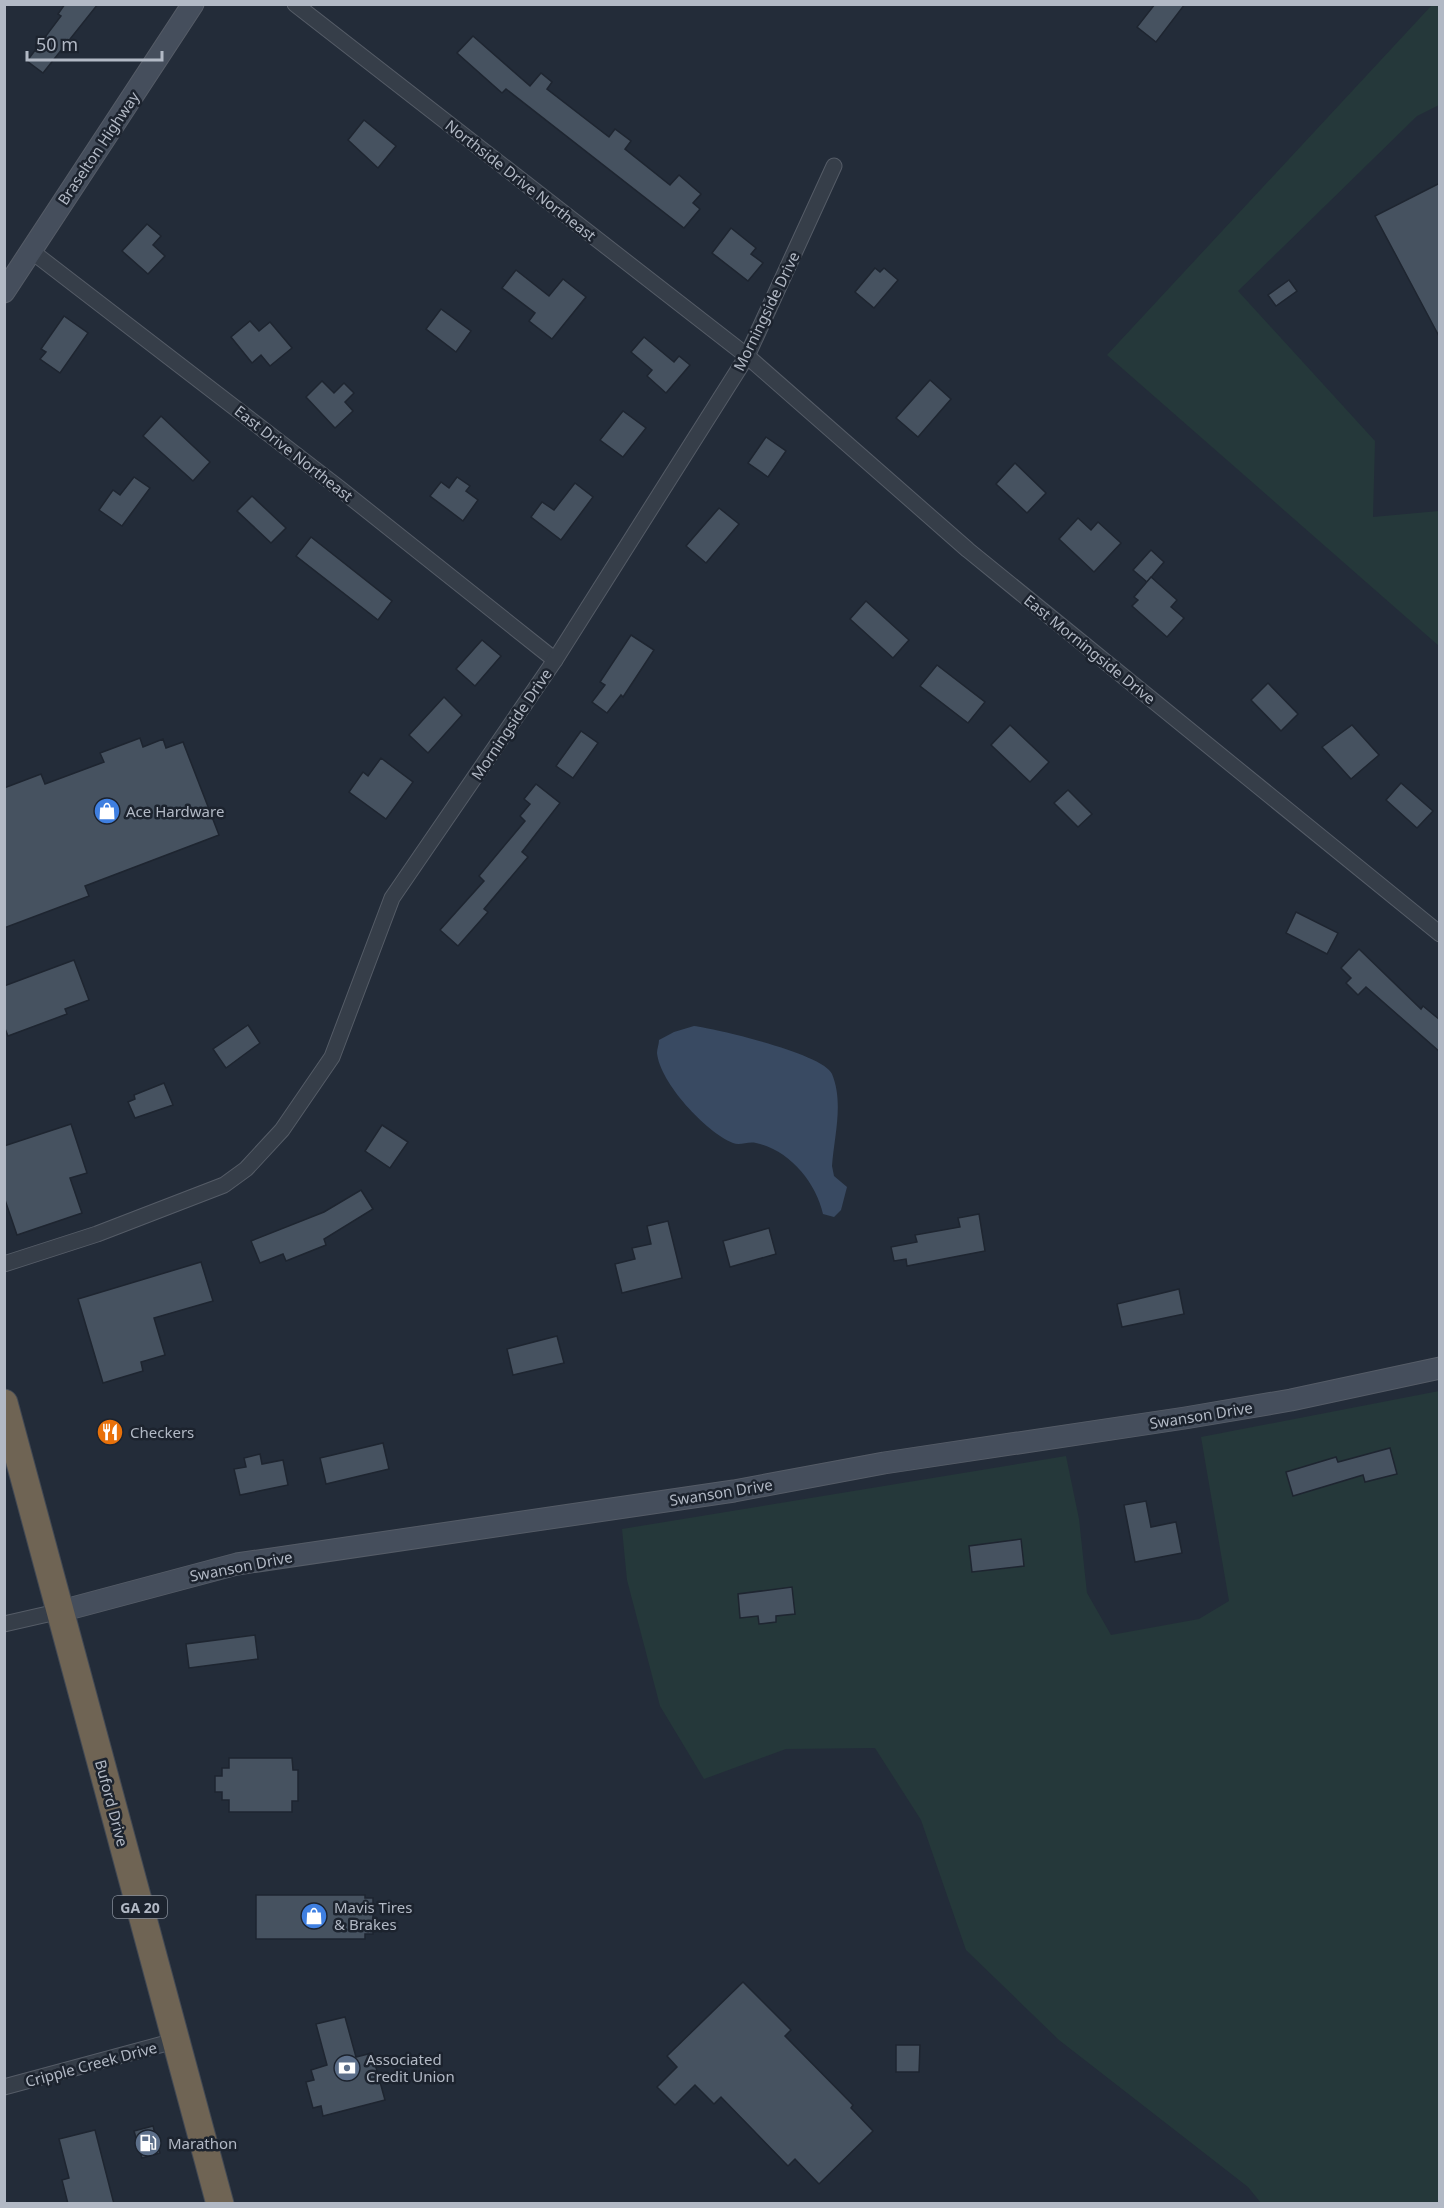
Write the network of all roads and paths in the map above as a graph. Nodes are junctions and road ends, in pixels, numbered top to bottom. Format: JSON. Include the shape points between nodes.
{"nodes":[{"id":1,"x":193,"y":4,"type":"edge"},
{"id":2,"x":295,"y":4,"type":"edge"},
{"id":3,"x":834,"y":165,"type":"dead end"},
{"id":4,"x":30,"y":250,"type":"junction"},
{"id":5,"x":4,"y":292,"type":"edge"},
{"id":6,"x":747,"y":356,"type":"junction"},
{"id":7,"x":555,"y":660,"type":"junction"},
{"id":8,"x":1440,"y":934,"type":"edge"},
{"id":9,"x":4,"y":1264,"type":"edge"},
{"id":10,"x":1440,"y":1368,"type":"edge"},
{"id":11,"x":4,"y":1403,"type":"edge"},
{"id":12,"x":61,"y":1611,"type":"junction"},
{"id":13,"x":4,"y":1624,"type":"edge"},
{"id":14,"x":178,"y":2040,"type":"junction"},
{"id":15,"x":4,"y":2087,"type":"edge"},
{"id":16,"x":220,"y":2204,"type":"edge"}],
"edges":[{"from":1,"to":4,"type":"street","name":"Braselton Highway"},
{"from":2,"to":6,"type":"street","name":"Northside Drive Northeast"},
{"from":3,"to":6,"type":"street","name":"Morningside Drive"},
{"from":4,"to":5,"type":"street","name":"Braselton Highway"},
{"from":4,"to":7,"type":"street","name":"East Drive Northeast"},
{"from":6,"to":7,"type":"street","name":"Morningside Drive"},
{"from":6,"to":8,"type":"street","name":"East Morningside Drive","via":[[968,550]]},
{"from":7,"to":9,"type":"street","name":"Morningside Drive","via":[[392,898],[332,1057],[282,1130],[246,1169],[224,1185],[133,1221]]},
{"from":10,"to":12,"type":"street","name":"Swanson Drive","via":[[1280,1402],[884,1463],[734,1491],[258,1560]]},
{"from":11,"to":12,"type":"highway","name":"Buford Drive","number":"GA 20"},
{"from":12,"to":13,"type":"street","name":"Swanson Drive"},
{"from":12,"to":14,"type":"highway","name":"Buford Drive","number":"GA 20"},
{"from":14,"to":15,"type":"street","name":"Cripple Creek Drive"},
{"from":14,"to":16,"type":"highway","name":"Buford Drive","number":"GA 20"}]}
